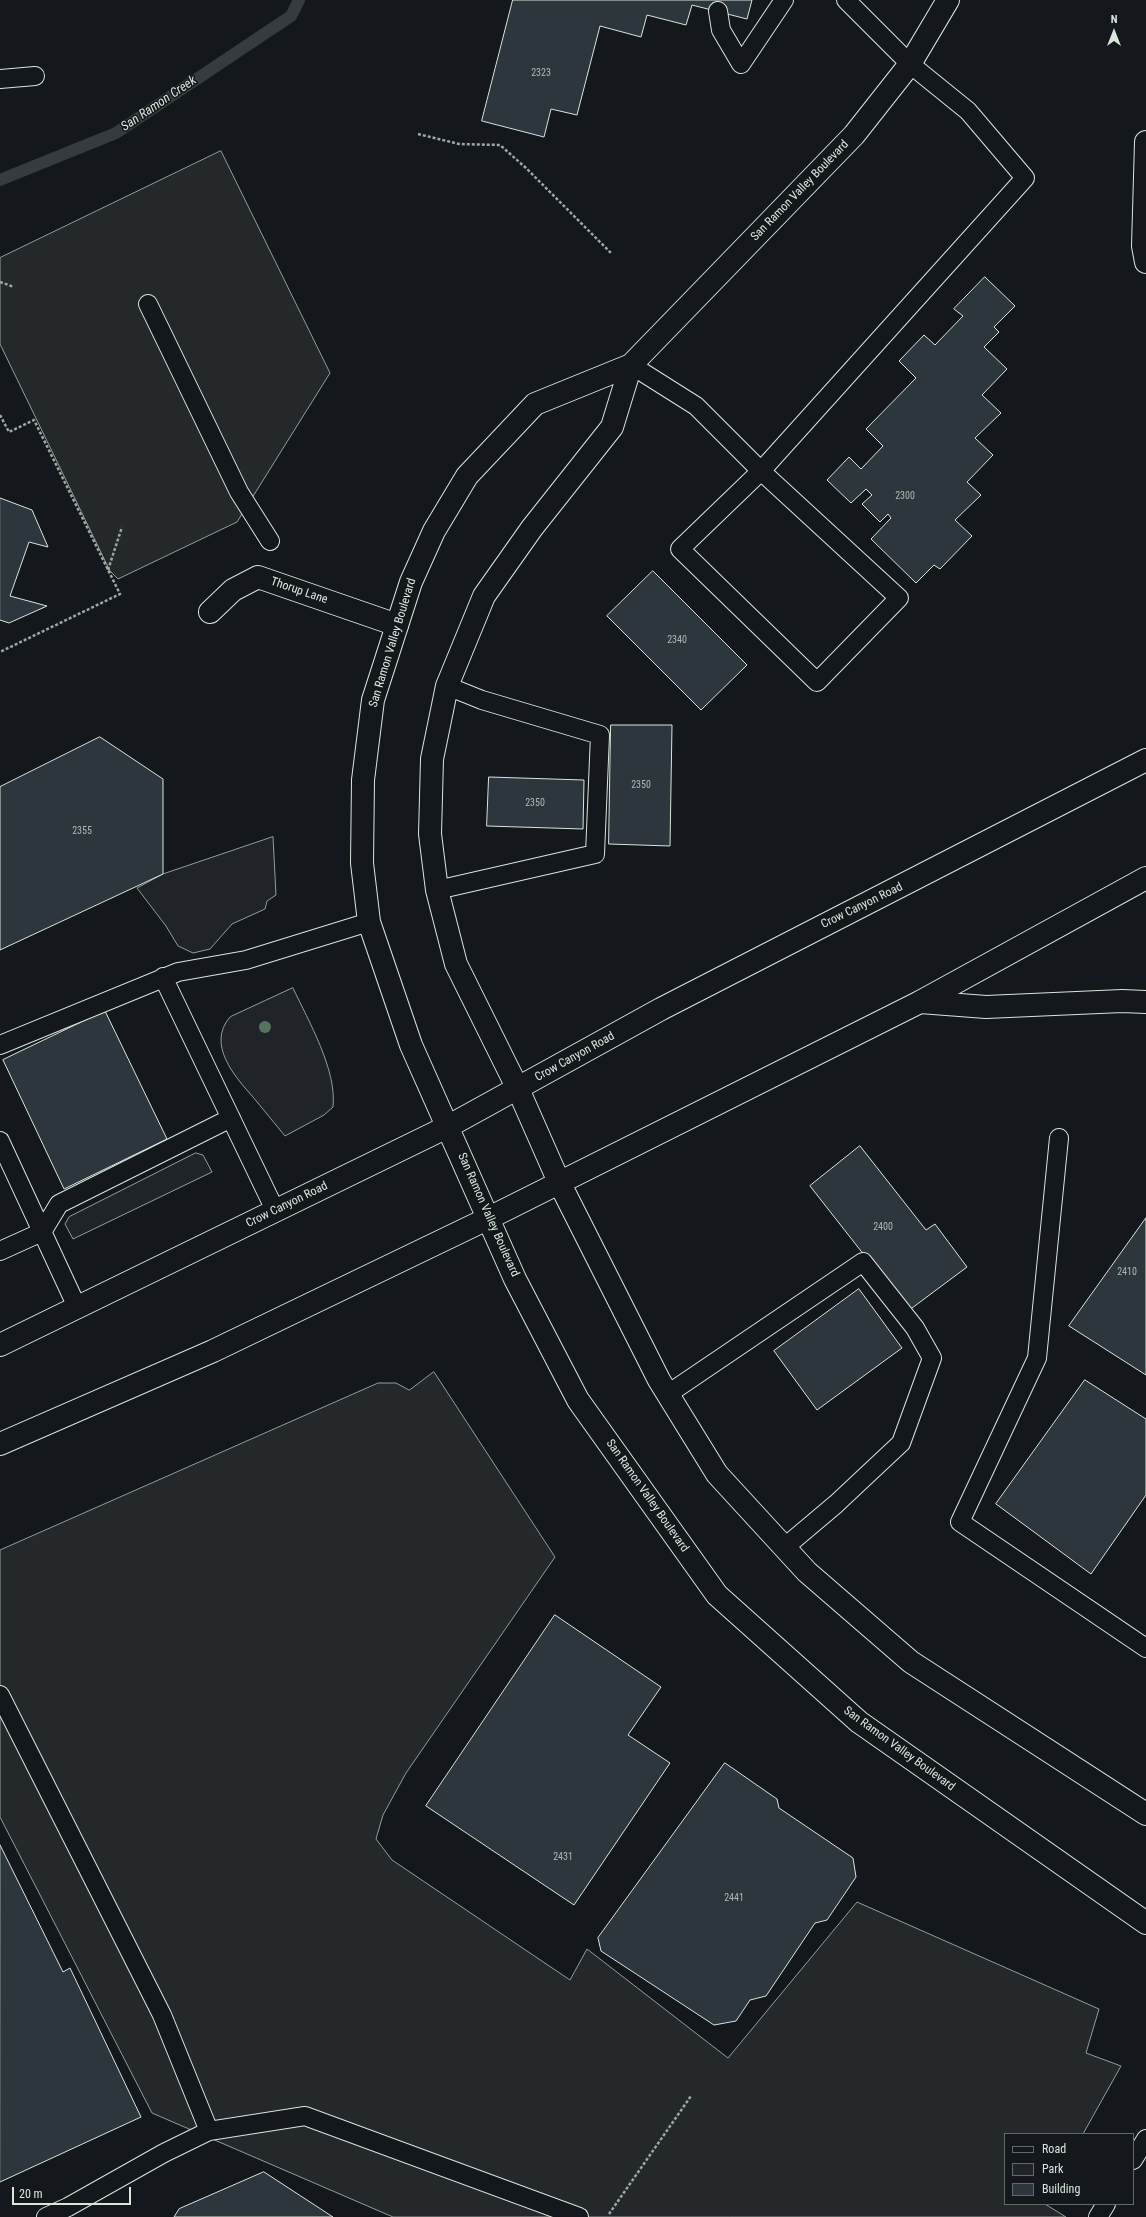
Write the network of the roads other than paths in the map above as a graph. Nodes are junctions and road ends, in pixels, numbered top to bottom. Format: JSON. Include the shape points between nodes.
{"nodes":[{"id":1,"x":784,"y":0,"type":"edge"},
{"id":2,"x":846,"y":0,"type":"edge"},
{"id":3,"x":948,"y":0,"type":"edge"},
{"id":4,"x":718,"y":12,"type":"dead end"},
{"id":5,"x":910,"y":64,"type":"junction"},
{"id":6,"x":35,"y":76,"type":"dead end"},
{"id":7,"x":0,"y":79,"type":"edge"},
{"id":8,"x":1146,"y":142,"type":"edge"},
{"id":9,"x":1146,"y":262,"type":"edge"},
{"id":10,"x":148,"y":304,"type":"dead end"},
{"id":11,"x":631,"y":366,"type":"junction"},
{"id":12,"x":760,"y":471,"type":"junction"},
{"id":13,"x":270,"y":541,"type":"dead end"},
{"id":14,"x":210,"y":612,"type":"dead end"},
{"id":15,"x":397,"y":625,"type":"junction"},
{"id":16,"x":447,"y":686,"type":"junction"},
{"id":17,"x":1146,"y":760,"type":"edge"},
{"id":18,"x":1146,"y":878,"type":"edge"},
{"id":19,"x":436,"y":890,"type":"junction"},
{"id":20,"x":369,"y":922,"type":"junction"},
{"id":21,"x":163,"y":978,"type":"junction"},
{"id":22,"x":920,"y":1002,"type":"junction"},
{"id":23,"x":1146,"y":1002,"type":"edge"},
{"id":24,"x":0,"y":1045,"type":"edge"},
{"id":25,"x":518,"y":1089,"type":"junction"},
{"id":26,"x":231,"y":1118,"type":"junction"},
{"id":27,"x":449,"y":1126,"type":"junction"},
{"id":28,"x":1059,"y":1138,"type":"dead end"},
{"id":29,"x":0,"y":1141,"type":"edge"},
{"id":30,"x":559,"y":1182,"type":"junction"},
{"id":31,"x":275,"y":1210,"type":"junction"},
{"id":32,"x":488,"y":1218,"type":"junction"},
{"id":33,"x":42,"y":1232,"type":"junction"},
{"id":34,"x":0,"y":1251,"type":"edge"},
{"id":35,"x":77,"y":1307,"type":"junction"},
{"id":36,"x":0,"y":1345,"type":"edge"},
{"id":37,"x":668,"y":1394,"type":"junction"},
{"id":38,"x":0,"y":1444,"type":"edge"},
{"id":39,"x":785,"y":1547,"type":"junction"},
{"id":40,"x":1146,"y":1647,"type":"edge"},
{"id":41,"x":0,"y":1695,"type":"edge"},
{"id":42,"x":1146,"y":1814,"type":"edge"},
{"id":43,"x":1146,"y":1923,"type":"edge"},
{"id":44,"x":209,"y":2131,"type":"junction"},
{"id":45,"x":1146,"y":2139,"type":"edge"},
{"id":46,"x":1134,"y":2158,"type":"edge"},
{"id":47,"x":1105,"y":2205,"type":"edge"},
{"id":48,"x":71,"y":2212,"type":"edge"},
{"id":49,"x":46,"y":2217,"type":"edge"},
{"id":50,"x":579,"y":2217,"type":"edge"},
{"id":51,"x":1098,"y":2217,"type":"edge"}],
"edges":[{"from":1,"to":4,"type":"lane","via":[[741,64],[721,30]]},
{"from":2,"to":5,"type":"lane"},
{"from":3,"to":5,"type":"main road","name":"San Ramon Valley Boulevard"},
{"from":5,"to":11,"type":"main road","name":"San Ramon Valley Boulevard","via":[[854,135]]},
{"from":5,"to":12,"type":"lane","via":[[968,111],[1025,178]]},
{"from":6,"to":7,"type":"lane"},
{"from":8,"to":9,"type":"main road","via":[[1143,246]]},
{"from":10,"to":13,"type":"lane","via":[[239,492]]},
{"from":11,"to":12,"type":"lane","via":[[696,406]]},
{"from":11,"to":15,"type":"main road","name":"San Ramon Valley Boulevard","via":[[535,404],[467,476],[434,531],[411,582]]},
{"from":11,"to":16,"type":"main road","name":"San Ramon Valley Boulevard","via":[[612,427],[532,528],[484,596]]},
{"from":12,"to":12,"type":"lane","via":[[680,549],[817,682],[899,598]]},
{"from":14,"to":15,"type":"main road","name":"Thorup Lane","via":[[233,590],[258,577]]},
{"from":15,"to":20,"type":"main road","name":"San Ramon Valley Boulevard","via":[[374,700],[363,780],[362,863]]},
{"from":16,"to":19,"type":"main road","name":"San Ramon Valley Boulevard","via":[[432,759],[430,834]]},
{"from":16,"to":19,"type":"lane","via":[[482,700],[600,735],[595,854]]},
{"from":17,"to":25,"type":"main road","name":"Crow Canyon Road","via":[[661,1009]]},
{"from":18,"to":22,"type":"main road"},
{"from":19,"to":25,"type":"main road","name":"San Ramon Valley Boulevard","via":[[456,964]]},
{"from":20,"to":21,"type":"lane","via":[[246,960],[178,972]]},
{"from":20,"to":27,"type":"main road","name":"San Ramon Valley Boulevard","via":[[411,1045]]},
{"from":21,"to":24,"type":"lane"},
{"from":21,"to":26,"type":"lane"},
{"from":22,"to":23,"type":"main road","via":[[986,1007]]},
{"from":22,"to":30,"type":"main road"},
{"from":25,"to":27,"type":"main road","name":"Crow Canyon Road"},
{"from":25,"to":30,"type":"main road","name":"San Ramon Valley Boulevard"},
{"from":26,"to":31,"type":"lane"},
{"from":26,"to":33,"type":"lane","via":[[59,1204]]},
{"from":27,"to":31,"type":"main road","name":"Crow Canyon Road"},
{"from":27,"to":32,"type":"main road","name":"San Ramon Valley Boulevard"},
{"from":28,"to":40,"type":"lane","via":[[1037,1358],[960,1522]]},
{"from":29,"to":33,"type":"lane"},
{"from":30,"to":32,"type":"main road"},
{"from":30,"to":37,"type":"main road","name":"San Ramon Valley Boulevard"},
{"from":31,"to":35,"type":"main road","name":"Crow Canyon Road"},
{"from":32,"to":38,"type":"main road","via":[[213,1351]]},
{"from":32,"to":43,"type":"main road","name":"San Ramon Valley Boulevard","via":[[515,1278],[578,1400],[717,1595],[859,1722]]},
{"from":33,"to":34,"type":"lane"},
{"from":33,"to":35,"type":"lane"},
{"from":35,"to":36,"type":"main road","name":"Crow Canyon Road"},
{"from":37,"to":39,"type":"main road","name":"San Ramon Valley Boulevard","via":[[718,1474]]},
{"from":37,"to":39,"type":"lane","via":[[863,1262],[916,1328],[932,1358],[901,1443],[836,1504]]},
{"from":39,"to":42,"type":"main road","name":"San Ramon Valley Boulevard","via":[[807,1572],[911,1662]]},
{"from":41,"to":44,"type":"lane","via":[[162,2015]]},
{"from":44,"to":48,"type":"lane","via":[[164,2153]]},
{"from":44,"to":50,"type":"lane","via":[[305,2116]]},
{"from":45,"to":46,"type":"lane"},
{"from":47,"to":51,"type":"lane"},
{"from":48,"to":49,"type":"lane"}]}
